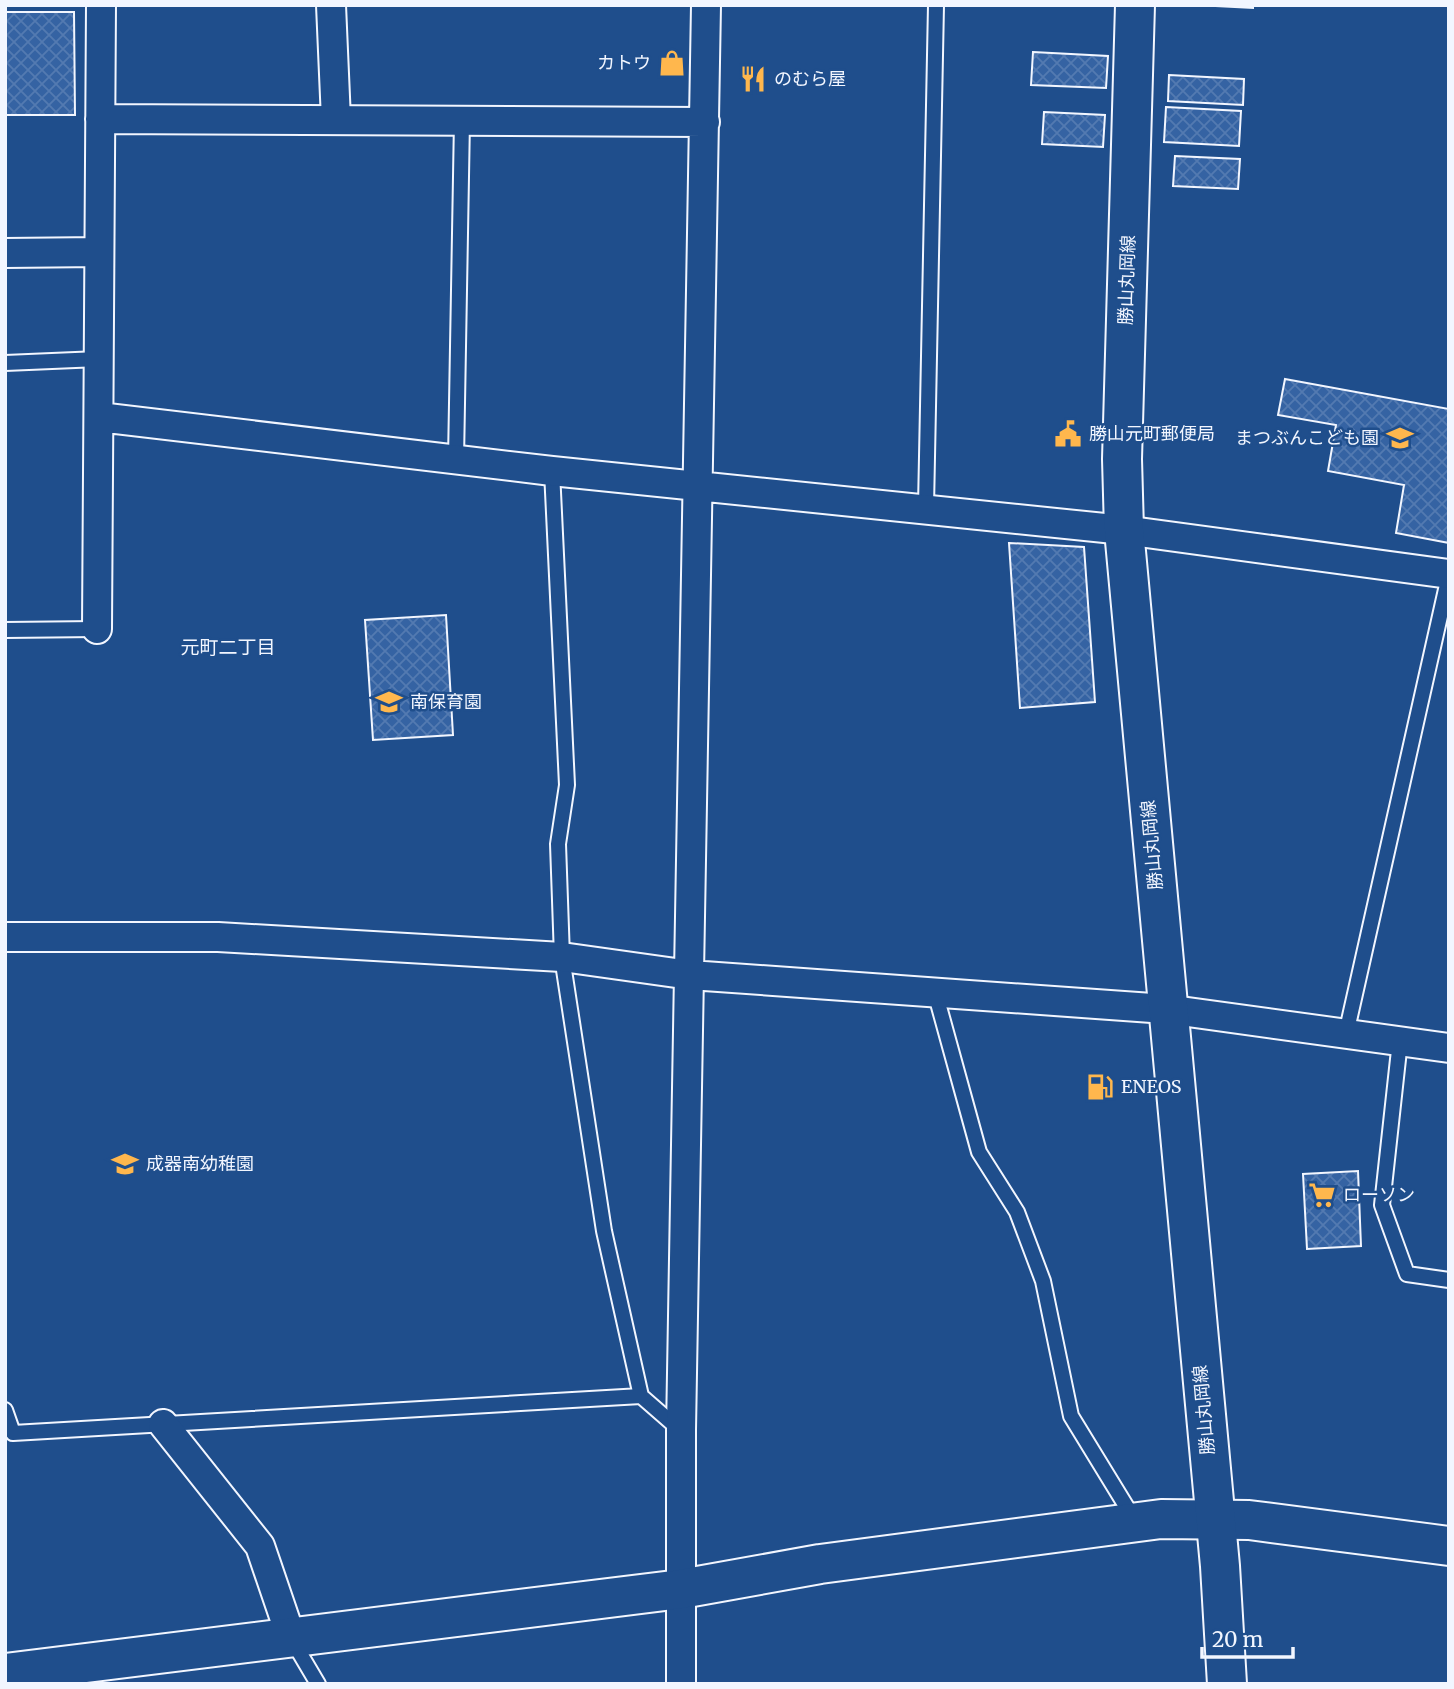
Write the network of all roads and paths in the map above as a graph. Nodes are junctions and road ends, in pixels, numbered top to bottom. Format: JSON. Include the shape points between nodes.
{"nodes":[{"id":1,"x":100,"y":5,"type":"edge"},
{"id":2,"x":331,"y":5,"type":"edge"},
{"id":3,"x":706,"y":5,"type":"edge"},
{"id":4,"x":936,"y":5,"type":"edge"},
{"id":5,"x":1135,"y":5,"type":"edge"},
{"id":6,"x":100,"y":120,"type":"junction"},
{"id":7,"x":336,"y":120,"type":"junction"},
{"id":8,"x":462,"y":120,"type":"junction"},
{"id":9,"x":705,"y":122,"type":"junction"},
{"id":10,"x":5,"y":253,"type":"edge"},
{"id":11,"x":99,"y":253,"type":"junction"},
{"id":12,"x":99,"y":359,"type":"junction"},
{"id":13,"x":5,"y":363,"type":"edge"},
{"id":14,"x":99,"y":417,"type":"junction"},
{"id":15,"x":456,"y":460,"type":"junction"},
{"id":16,"x":552,"y":471,"type":"junction"},
{"id":17,"x":700,"y":485,"type":"junction"},
{"id":18,"x":926,"y":507,"type":"junction"},
{"id":19,"x":1124,"y":530,"type":"junction"},
{"id":20,"x":1449,"y":575,"type":"edge"},
{"id":21,"x":97,"y":629,"type":"joint"},
{"id":22,"x":5,"y":630,"type":"edge"},
{"id":23,"x":5,"y":937,"type":"edge"},
{"id":24,"x":562,"y":957,"type":"junction"},
{"id":25,"x":690,"y":975,"type":"junction"},
{"id":26,"x":934,"y":992,"type":"junction"},
{"id":27,"x":1166,"y":1009,"type":"junction"},
{"id":28,"x":1346,"y":1034,"type":"junction"},
{"id":29,"x":1400,"y":1041,"type":"junction"},
{"id":30,"x":1449,"y":1048,"type":"edge"},
{"id":31,"x":1449,"y":1280,"type":"edge"},
{"id":32,"x":641,"y":1396,"type":"junction"},
{"id":33,"x":5,"y":1410,"type":"edge"},
{"id":34,"x":163,"y":1424,"type":"junction"},
{"id":35,"x":681,"y":1430,"type":"junction"},
{"id":36,"x":1215,"y":1519,"type":"junction"},
{"id":37,"x":1135,"y":1522,"type":"junction"},
{"id":38,"x":1449,"y":1546,"type":"edge"},
{"id":39,"x":681,"y":1589,"type":"junction"},
{"id":40,"x":292,"y":1640,"type":"junction"},
{"id":41,"x":5,"y":1673,"type":"edge"},
{"id":42,"x":318,"y":1684,"type":"edge"},
{"id":43,"x":681,"y":1684,"type":"edge"},
{"id":44,"x":1227,"y":1684,"type":"edge"}],
"edges":[{"from":1,"to":6,"type":"street"},
{"from":2,"to":7,"type":"street"},
{"from":3,"to":9,"type":"street"},
{"from":4,"to":18,"type":"lane"},
{"from":5,"to":19,"type":"main road","name":"勝山丸岡線"},
{"from":6,"to":7,"type":"street"},
{"from":6,"to":11,"type":"street"},
{"from":7,"to":8,"type":"street"},
{"from":8,"to":9,"type":"street"},
{"from":8,"to":15,"type":"lane"},
{"from":9,"to":17,"type":"street"},
{"from":10,"to":11,"type":"street"},
{"from":11,"to":12,"type":"street"},
{"from":12,"to":13,"type":"lane"},
{"from":12,"to":14,"type":"street"},
{"from":14,"to":15,"type":"street"},
{"from":14,"to":21,"type":"street"},
{"from":15,"to":16,"type":"street"},
{"from":16,"to":17,"type":"street"},
{"from":16,"to":24,"type":"lane","via":[[566,785],[558,844]]},
{"from":17,"to":18,"type":"street"},
{"from":17,"to":25,"type":"street"},
{"from":18,"to":19,"type":"street"},
{"from":19,"to":20,"type":"street"},
{"from":19,"to":27,"type":"main road","name":"勝山丸岡線"},
{"from":20,"to":28,"type":"lane"},
{"from":21,"to":22,"type":"lane"},
{"from":23,"to":24,"type":"street","via":[[218,937]]},
{"from":24,"to":25,"type":"street"},
{"from":24,"to":32,"type":"lane","via":[[604,1231]]},
{"from":25,"to":26,"type":"street"},
{"from":25,"to":35,"type":"street"},
{"from":26,"to":27,"type":"street"},
{"from":26,"to":37,"type":"lane","via":[[979,1153],[1017,1212],[1043,1281],[1071,1416]]},
{"from":27,"to":28,"type":"street"},
{"from":27,"to":36,"type":"main road","name":"勝山丸岡線"},
{"from":28,"to":29,"type":"street"},
{"from":29,"to":30,"type":"street"},
{"from":29,"to":31,"type":"lane","via":[[1382,1205],[1407,1274]]},
{"from":32,"to":34,"type":"lane"},
{"from":32,"to":35,"type":"lane"},
{"from":33,"to":34,"type":"lane","via":[[13,1433]]},
{"from":34,"to":40,"type":"street","via":[[260,1546]]},
{"from":35,"to":39,"type":"street"},
{"from":36,"to":37,"type":"main road"},
{"from":36,"to":38,"type":"main road"},
{"from":36,"to":44,"type":"main road","name":"勝山丸岡線"},
{"from":37,"to":39,"type":"main road","via":[[820,1564]]},
{"from":39,"to":40,"type":"main road"},
{"from":39,"to":43,"type":"street"},
{"from":40,"to":41,"type":"main road"},
{"from":40,"to":42,"type":"lane"}]}
